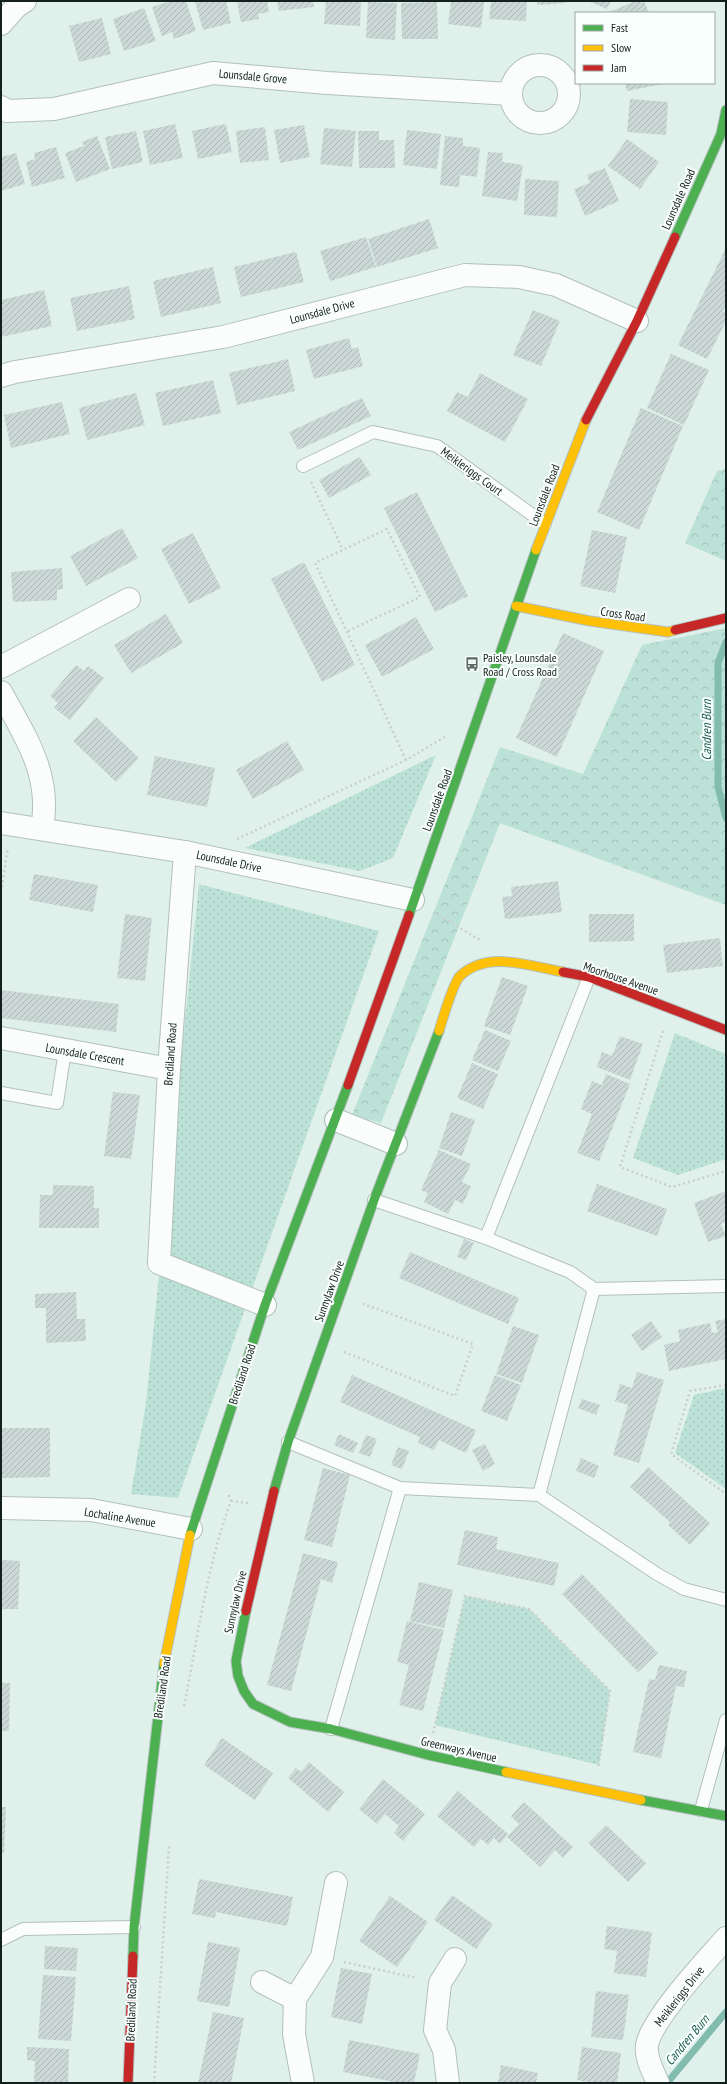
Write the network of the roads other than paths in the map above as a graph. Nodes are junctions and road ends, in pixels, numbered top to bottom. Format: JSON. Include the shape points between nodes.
{"nodes":[{"id":1,"x":25,"y":1,"type":"edge"},
{"id":2,"x":1,"y":24,"type":"edge"},
{"id":3,"x":511,"y":94,"type":"dead end"},
{"id":4,"x":1,"y":107,"type":"edge"},
{"id":5,"x":726,"y":110,"type":"edge"},
{"id":6,"x":637,"y":321,"type":"junction"},
{"id":7,"x":1,"y":376,"type":"edge"},
{"id":8,"x":303,"y":466,"type":"road end"},
{"id":9,"x":545,"y":524,"type":"junction"},
{"id":10,"x":129,"y":599,"type":"dead end"},
{"id":11,"x":516,"y":606,"type":"junction"},
{"id":12,"x":726,"y":618,"type":"edge"},
{"id":13,"x":1,"y":667,"type":"edge"},
{"id":14,"x":1,"y":692,"type":"edge"},
{"id":15,"x":6,"y":824,"type":"edge"},
{"id":16,"x":42,"y":829,"type":"junction"},
{"id":17,"x":194,"y":853,"type":"junction"},
{"id":18,"x":414,"y":900,"type":"junction"},
{"id":19,"x":481,"y":964,"type":"joint"},
{"id":20,"x":589,"y":977,"type":"junction"},
{"id":21,"x":726,"y":1030,"type":"edge"},
{"id":22,"x":1,"y":1038,"type":"edge"},
{"id":23,"x":65,"y":1050,"type":"junction"},
{"id":24,"x":169,"y":1069,"type":"junction"},
{"id":25,"x":1,"y":1093,"type":"edge"},
{"id":26,"x":336,"y":1120,"type":"junction"},
{"id":27,"x":396,"y":1144,"type":"junction"},
{"id":28,"x":374,"y":1200,"type":"junction"},
{"id":29,"x":486,"y":1238,"type":"junction"},
{"id":30,"x":726,"y":1286,"type":"edge"},
{"id":31,"x":594,"y":1289,"type":"junction"},
{"id":32,"x":265,"y":1305,"type":"junction"},
{"id":33,"x":288,"y":1442,"type":"junction"},
{"id":34,"x":400,"y":1488,"type":"junction"},
{"id":35,"x":539,"y":1495,"type":"junction"},
{"id":36,"x":1,"y":1508,"type":"edge"},
{"id":37,"x":191,"y":1529,"type":"junction"},
{"id":38,"x":726,"y":1600,"type":"edge"},
{"id":39,"x":238,"y":1645,"type":"joint"},
{"id":40,"x":726,"y":1720,"type":"edge"},
{"id":41,"x":331,"y":1730,"type":"junction"},
{"id":42,"x":701,"y":1810,"type":"junction"},
{"id":43,"x":726,"y":1816,"type":"edge"},
{"id":44,"x":336,"y":1883,"type":"dead end"},
{"id":45,"x":134,"y":1927,"type":"junction"},
{"id":46,"x":726,"y":1938,"type":"edge"},
{"id":47,"x":1,"y":1940,"type":"edge"},
{"id":48,"x":455,"y":1959,"type":"dead end"},
{"id":49,"x":262,"y":1982,"type":"dead end"},
{"id":50,"x":295,"y":1999,"type":"junction"},
{"id":51,"x":128,"y":2083,"type":"edge"},
{"id":52,"x":303,"y":2083,"type":"edge"},
{"id":53,"x":448,"y":2083,"type":"edge"},
{"id":54,"x":658,"y":2083,"type":"edge"}],
"edges":[{"from":1,"to":2,"type":"street"},
{"from":3,"to":4,"type":"street","name":"Lounsdale Grove","via":[[326,83],[213,73],[54,109],[7,111]]},
{"from":5,"to":6,"type":"street","name":"Lounsdale Road","via":[[721,134]]},
{"from":6,"to":7,"type":"street","name":"Lounsdale Drive","via":[[556,285],[519,277],[465,275],[223,337]]},
{"from":6,"to":9,"type":"street","name":"Lounsdale Road","via":[[585,422]]},
{"from":8,"to":9,"type":"lane","name":"Meikleriggs Court","via":[[373,432],[437,446]]},
{"from":9,"to":11,"type":"street","name":"Lounsdale Road"},
{"from":10,"to":13,"type":"street"},
{"from":11,"to":12,"type":"street","name":"Cross Road","via":[[590,621],[668,632]]},
{"from":11,"to":18,"type":"street","name":"Lounsdale Road"},
{"from":14,"to":16,"type":"street","via":[[27,739],[41,772],[46,811]]},
{"from":15,"to":16,"type":"street","name":"Lounsdale Drive"},
{"from":16,"to":17,"type":"street","name":"Lounsdale Drive"},
{"from":17,"to":18,"type":"street","name":"Lounsdale Drive"},
{"from":17,"to":24,"type":"street","name":"Brediland Road"},
{"from":18,"to":26,"type":"street","name":"Brediland Road"},
{"from":19,"to":20,"type":"street","name":"Moorhouse Avenue","via":[[498,960]]},
{"from":19,"to":27,"type":"street","name":"Sunnylaw Drive","via":[[459,977]]},
{"from":20,"to":21,"type":"street","name":"Moorhouse Avenue"},
{"from":20,"to":29,"type":"lane"},
{"from":22,"to":23,"type":"street","name":"Lounsdale Crescent"},
{"from":23,"to":24,"type":"street","name":"Lounsdale Crescent"},
{"from":23,"to":25,"type":"lane","via":[[57,1103]]},
{"from":24,"to":32,"type":"street","name":"Brediland Road","via":[[159,1263]]},
{"from":26,"to":27,"type":"street"},
{"from":26,"to":32,"type":"street","name":"Brediland Road"},
{"from":27,"to":28,"type":"street","name":"Sunnylaw Drive"},
{"from":28,"to":29,"type":"lane"},
{"from":28,"to":33,"type":"street","name":"Sunnylaw Drive"},
{"from":29,"to":31,"type":"lane","via":[[570,1272]]},
{"from":30,"to":31,"type":"lane"},
{"from":31,"to":35,"type":"lane"},
{"from":32,"to":37,"type":"street","name":"Brediland Road"},
{"from":33,"to":34,"type":"lane"},
{"from":33,"to":39,"type":"street","name":"Sunnylaw Drive","via":[[270,1505]]},
{"from":34,"to":35,"type":"lane"},
{"from":34,"to":41,"type":"lane"},
{"from":35,"to":38,"type":"lane","via":[[657,1574],[684,1589]]},
{"from":36,"to":37,"type":"street","name":"Lochaline Avenue","via":[[91,1510]]},
{"from":37,"to":45,"type":"street","name":"Brediland Road","via":[[162,1672]]},
{"from":39,"to":41,"type":"street","name":"Greenways Avenue","via":[[238,1676],[253,1704],[290,1722]]},
{"from":40,"to":42,"type":"lane"},
{"from":41,"to":42,"type":"street","name":"Greenways Avenue","via":[[428,1755],[595,1792]]},
{"from":42,"to":43,"type":"street","name":"Greenways Avenue"},
{"from":44,"to":50,"type":"street","via":[[322,1957]]},
{"from":45,"to":47,"type":"lane","via":[[23,1929]]},
{"from":45,"to":51,"type":"street","name":"Brediland Road"},
{"from":46,"to":54,"type":"street","name":"Meikleriggs Drive","via":[[655,2026],[647,2045],[649,2062]]},
{"from":48,"to":53,"type":"street","via":[[440,1983],[434,2030],[444,2050]]},
{"from":49,"to":50,"type":"street"},
{"from":50,"to":52,"type":"street","via":[[294,2034]]}]}
